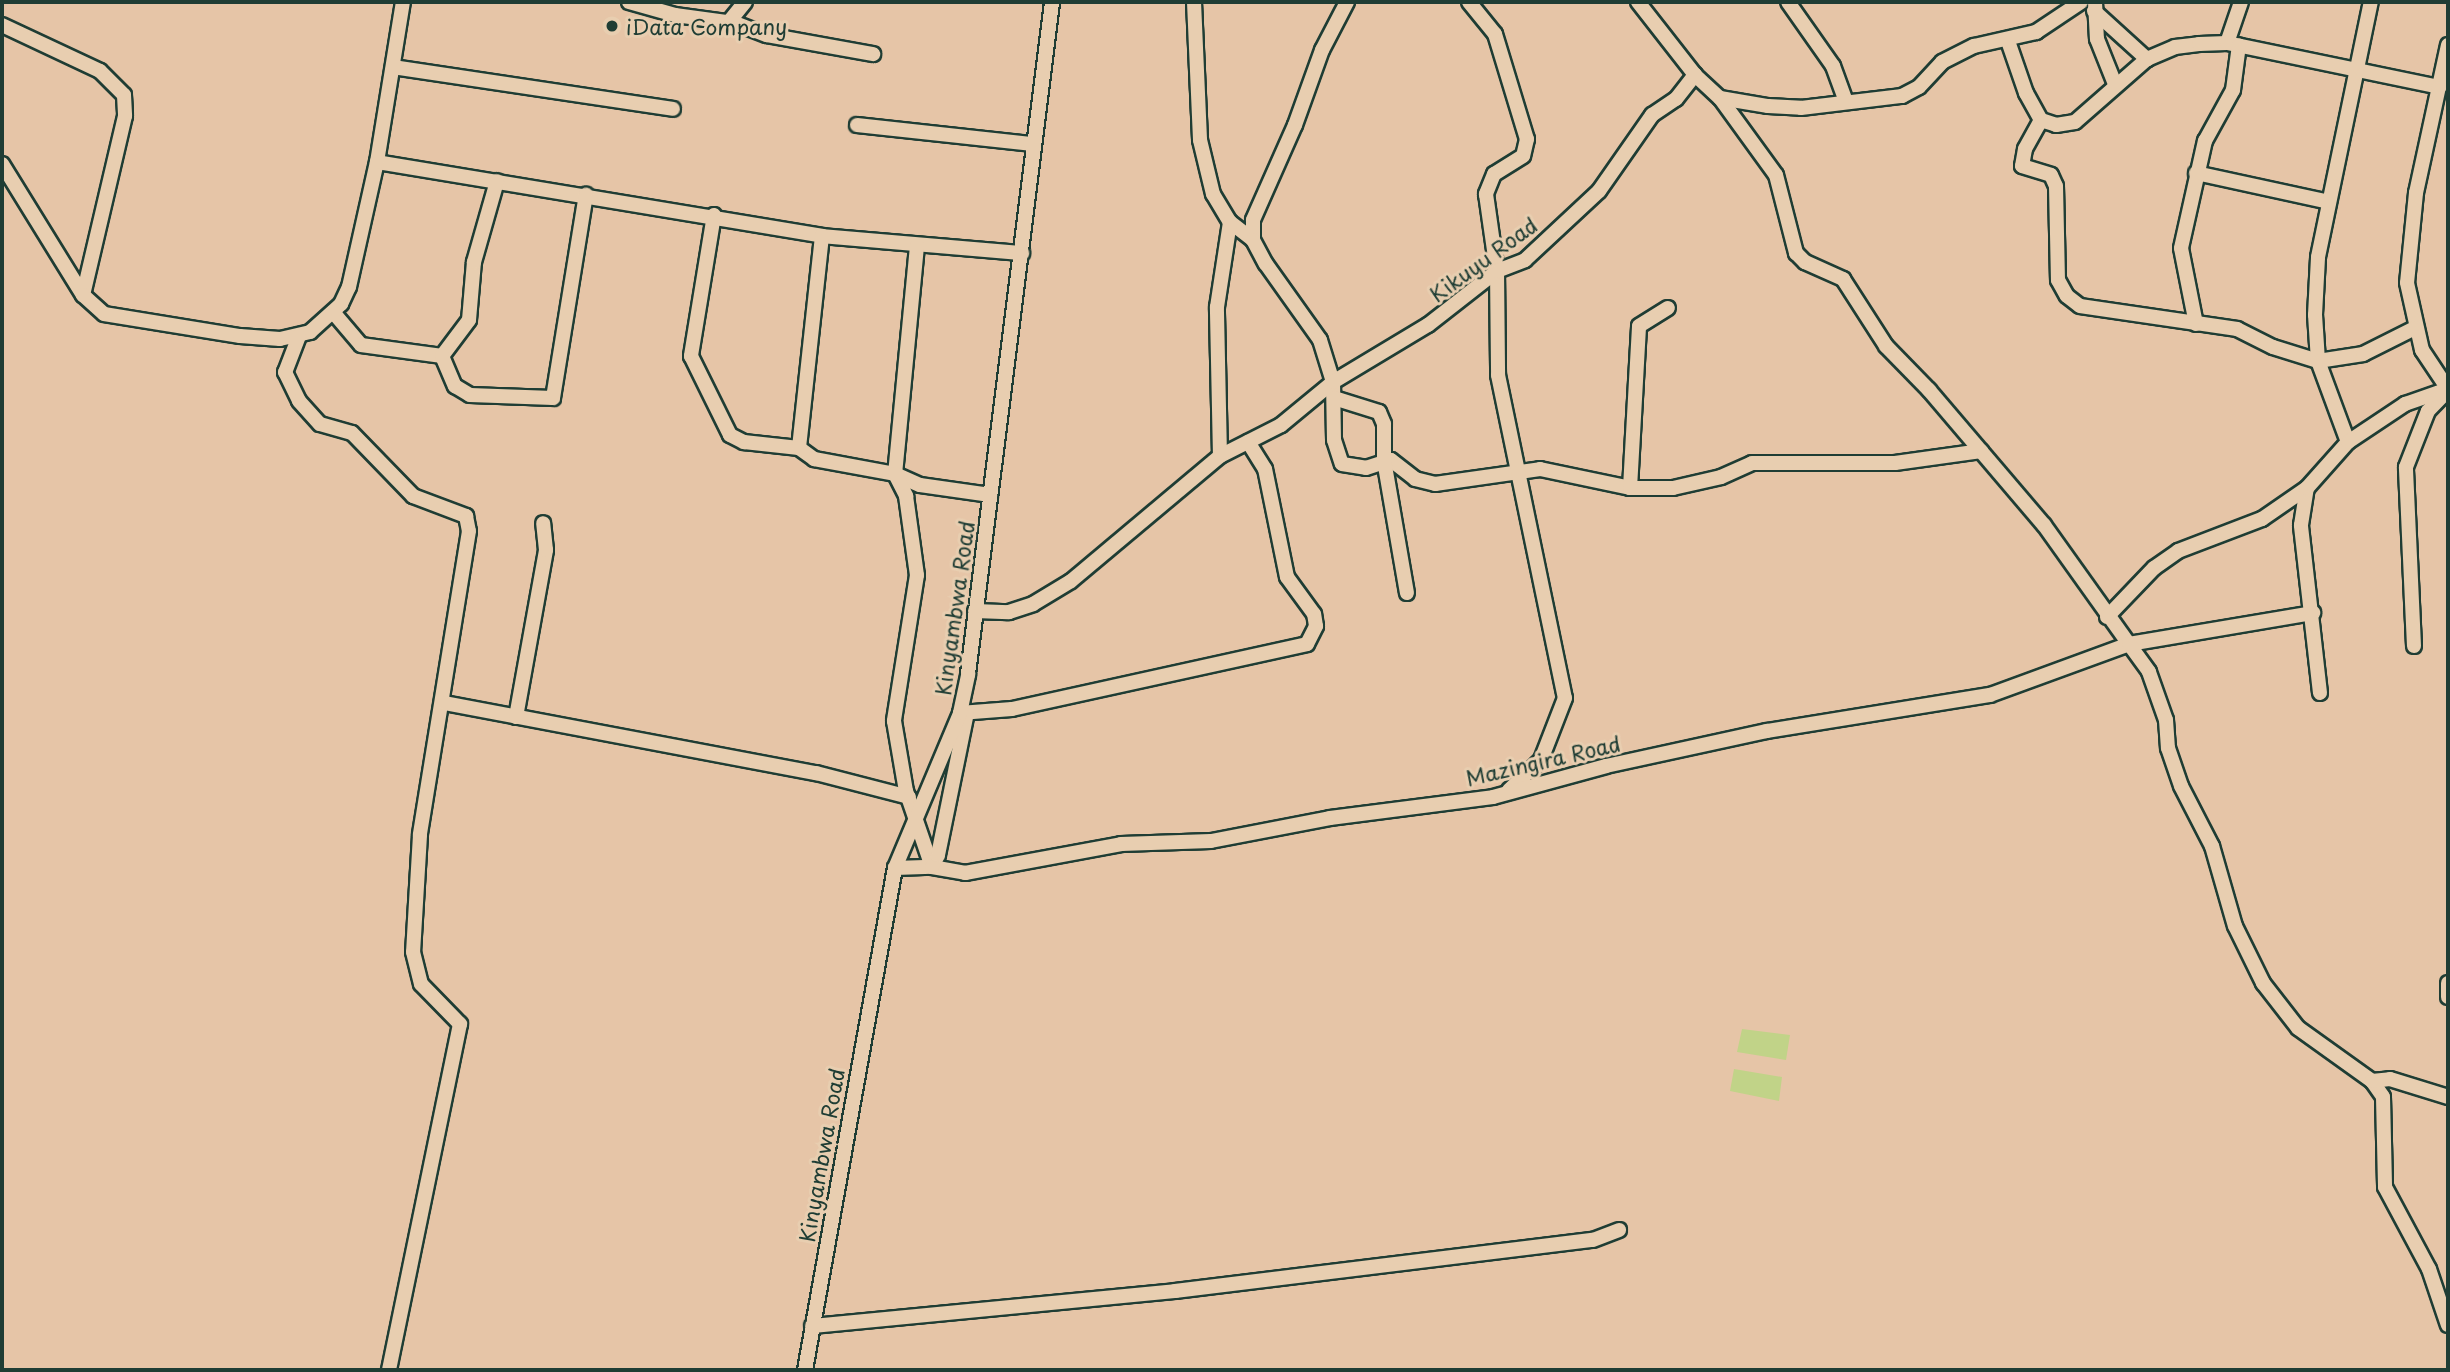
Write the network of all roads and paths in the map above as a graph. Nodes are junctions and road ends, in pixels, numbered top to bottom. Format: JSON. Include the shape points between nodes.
{"nodes":[{"id":1,"x":403,"y":2,"type":"edge"},
{"id":2,"x":629,"y":2,"type":"edge"},
{"id":3,"x":745,"y":2,"type":"edge"},
{"id":4,"x":1052,"y":2,"type":"edge"},
{"id":5,"x":1194,"y":2,"type":"edge"},
{"id":6,"x":1347,"y":2,"type":"edge"},
{"id":7,"x":1469,"y":2,"type":"edge"},
{"id":8,"x":1637,"y":2,"type":"edge"},
{"id":9,"x":1788,"y":2,"type":"edge"},
{"id":10,"x":2081,"y":2,"type":"edge"},
{"id":11,"x":2241,"y":2,"type":"edge"},
{"id":12,"x":2371,"y":2,"type":"edge"},
{"id":13,"x":2095,"y":7,"type":"edge"},
{"id":14,"x":728,"y":23,"type":"junction"},
{"id":15,"x":2,"y":25,"type":"edge"},
{"id":16,"x":2008,"y":41,"type":"junction"},
{"id":17,"x":2233,"y":44,"type":"junction"},
{"id":18,"x":2448,"y":45,"type":"edge"},
{"id":19,"x":873,"y":54,"type":"dead end"},
{"id":20,"x":2147,"y":60,"type":"junction"},
{"id":21,"x":393,"y":68,"type":"junction"},
{"id":22,"x":2357,"y":70,"type":"junction"},
{"id":23,"x":1695,"y":75,"type":"junction"},
{"id":24,"x":2115,"y":84,"type":"junction"},
{"id":25,"x":2442,"y":85,"type":"edge"},
{"id":26,"x":1720,"y":98,"type":"junction"},
{"id":27,"x":1846,"y":103,"type":"junction"},
{"id":28,"x":673,"y":109,"type":"dead end"},
{"id":29,"x":2041,"y":120,"type":"junction"},
{"id":30,"x":857,"y":125,"type":"dead end"},
{"id":31,"x":1033,"y":144,"type":"junction"},
{"id":32,"x":377,"y":162,"type":"junction"},
{"id":33,"x":2,"y":164,"type":"edge"},
{"id":34,"x":2196,"y":173,"type":"junction"},
{"id":35,"x":497,"y":181,"type":"junction"},
{"id":36,"x":586,"y":195,"type":"junction"},
{"id":37,"x":2329,"y":202,"type":"junction"},
{"id":38,"x":714,"y":215,"type":"junction"},
{"id":39,"x":1230,"y":222,"type":"junction"},
{"id":40,"x":822,"y":236,"type":"junction"},
{"id":41,"x":1253,"y":240,"type":"junction"},
{"id":42,"x":916,"y":246,"type":"junction"},
{"id":43,"x":1022,"y":253,"type":"junction"},
{"id":44,"x":1497,"y":271,"type":"junction"},
{"id":45,"x":83,"y":295,"type":"junction"},
{"id":46,"x":1668,"y":308,"type":"dead end"},
{"id":47,"x":333,"y":312,"type":"junction"},
{"id":48,"x":2196,"y":324,"type":"junction"},
{"id":49,"x":2415,"y":328,"type":"junction"},
{"id":50,"x":299,"y":336,"type":"junction"},
{"id":51,"x":442,"y":356,"type":"junction"},
{"id":52,"x":2318,"y":361,"type":"junction"},
{"id":53,"x":1333,"y":382,"type":"junction"},
{"id":54,"x":2448,"y":389,"type":"edge"},
{"id":55,"x":1334,"y":398,"type":"junction"},
{"id":56,"x":1248,"y":442,"type":"junction"},
{"id":57,"x":2348,"y":442,"type":"junction"},
{"id":58,"x":799,"y":448,"type":"junction"},
{"id":59,"x":1981,"y":451,"type":"junction"},
{"id":60,"x":1220,"y":456,"type":"junction"},
{"id":61,"x":1384,"y":460,"type":"junction"},
{"id":62,"x":1515,"y":473,"type":"junction"},
{"id":63,"x":895,"y":474,"type":"junction"},
{"id":64,"x":1630,"y":488,"type":"junction"},
{"id":65,"x":2307,"y":488,"type":"junction"},
{"id":66,"x":990,"y":495,"type":"junction"},
{"id":67,"x":543,"y":523,"type":"dead end"},
{"id":68,"x":1407,"y":593,"type":"dead end"},
{"id":69,"x":975,"y":611,"type":"junction"},
{"id":70,"x":2313,"y":613,"type":"junction"},
{"id":71,"x":2107,"y":617,"type":"junction"},
{"id":72,"x":2129,"y":644,"type":"junction"},
{"id":73,"x":2414,"y":646,"type":"dead end"},
{"id":74,"x":2320,"y":693,"type":"dead end"},
{"id":75,"x":444,"y":703,"type":"junction"},
{"id":76,"x":963,"y":713,"type":"junction"},
{"id":77,"x":516,"y":718,"type":"junction"},
{"id":78,"x":1508,"y":791,"type":"junction"},
{"id":79,"x":913,"y":804,"type":"junction"},
{"id":80,"x":932,"y":867,"type":"junction"},
{"id":81,"x":895,"y":868,"type":"junction"},
{"id":82,"x":2448,"y":984,"type":"edge"},
{"id":83,"x":2448,"y":997,"type":"edge"},
{"id":84,"x":2372,"y":1081,"type":"junction"},
{"id":85,"x":2448,"y":1097,"type":"edge"},
{"id":86,"x":1619,"y":1230,"type":"dead end"},
{"id":87,"x":2448,"y":1325,"type":"edge"},
{"id":88,"x":811,"y":1326,"type":"junction"},
{"id":89,"x":389,"y":1370,"type":"edge"},
{"id":90,"x":805,"y":1370,"type":"edge"}],
"edges":[{"from":1,"to":21,"type":"street"},
{"from":2,"to":14,"type":"street"},
{"from":3,"to":14,"type":"street"},
{"from":4,"to":31,"type":"street","name":"Kinyambwa Road"},
{"from":5,"to":39,"type":"street","via":[[1200,140],[1213,194]]},
{"from":6,"to":41,"type":"street","via":[[1259,201]]},
{"from":7,"to":44,"type":"street","via":[[1496,34],[1527,139],[1524,156],[1488,183]]},
{"from":8,"to":23,"type":"street"},
{"from":9,"to":27,"type":"street","via":[[1833,66]]},
{"from":10,"to":16,"type":"street","via":[[2049,25]]},
{"from":11,"to":17,"type":"street"},
{"from":12,"to":22,"type":"street"},
{"from":13,"to":20,"type":"street"},
{"from":13,"to":24,"type":"street","via":[[2097,39]]},
{"from":14,"to":19,"type":"street","via":[[767,35]]},
{"from":15,"to":45,"type":"street","via":[[100,71],[124,95],[125,116]]},
{"from":16,"to":27,"type":"street","via":[[1975,46],[1942,62],[1919,87],[1902,96]]},
{"from":16,"to":29,"type":"street"},
{"from":17,"to":20,"type":"street","via":[[2175,47]]},
{"from":17,"to":22,"type":"street"},
{"from":17,"to":34,"type":"street","via":[[2233,90],[2205,141]]},
{"from":18,"to":25,"type":"street"},
{"from":20,"to":24,"type":"street"},
{"from":21,"to":28,"type":"street"},
{"from":21,"to":32,"type":"street"},
{"from":22,"to":25,"type":"street"},
{"from":22,"to":37,"type":"street"},
{"from":23,"to":26,"type":"street"},
{"from":23,"to":44,"type":"street","name":"Kikuyu Road","via":[[1676,99],[1652,115],[1600,191],[1525,260]]},
{"from":24,"to":29,"type":"street","via":[[2076,122],[2056,125]]},
{"from":25,"to":49,"type":"street","via":[[2409,245],[2407,283]]},
{"from":26,"to":27,"type":"street","via":[[1801,108]]},
{"from":26,"to":59,"type":"street","via":[[1776,175],[1796,253],[1805,262],[1843,279],[1880,339]]},
{"from":29,"to":48,"type":"street","via":[[2025,149],[2022,166],[2051,175],[2056,186],[2056,270],[2067,296],[2080,306]]},
{"from":30,"to":31,"type":"street"},
{"from":31,"to":43,"type":"street","name":"Kinyambwa Road"},
{"from":32,"to":35,"type":"street"},
{"from":32,"to":47,"type":"street","via":[[349,287]]},
{"from":33,"to":45,"type":"street"},
{"from":34,"to":37,"type":"street"},
{"from":34,"to":48,"type":"street","via":[[2181,248]]},
{"from":35,"to":36,"type":"street"},
{"from":35,"to":51,"type":"street","via":[[474,262],[469,320]]},
{"from":36,"to":38,"type":"street","via":[[688,216]]},
{"from":36,"to":51,"type":"street","via":[[553,398],[470,395],[455,386]]},
{"from":37,"to":52,"type":"street","via":[[2318,257]]},
{"from":38,"to":40,"type":"street"},
{"from":38,"to":58,"type":"street","via":[[691,356],[730,435],[744,442]]},
{"from":39,"to":41,"type":"street"},
{"from":39,"to":60,"type":"street","via":[[1217,307]]},
{"from":40,"to":42,"type":"street"},
{"from":40,"to":58,"type":"street"},
{"from":41,"to":53,"type":"street","via":[[1286,296],[1320,340]]},
{"from":42,"to":43,"type":"street"},
{"from":42,"to":63,"type":"street"},
{"from":43,"to":66,"type":"street","name":"Kinyambwa Road"},
{"from":44,"to":53,"type":"street","name":"Kikuyu Road","via":[[1428,325]]},
{"from":44,"to":62,"type":"street","via":[[1498,375]]},
{"from":45,"to":50,"type":"street","via":[[95,309],[117,318],[240,336]]},
{"from":46,"to":64,"type":"street","via":[[1639,326],[1636,337]]},
{"from":47,"to":50,"type":"street"},
{"from":47,"to":51,"type":"street","via":[[360,345]]},
{"from":48,"to":52,"type":"street","via":[[2255,334],[2273,347]]},
{"from":49,"to":52,"type":"street","via":[[2363,354]]},
{"from":49,"to":54,"type":"street","via":[[2424,355]]},
{"from":50,"to":75,"type":"street","via":[[285,372],[299,401],[320,424],[352,433],[413,496],[466,516],[469,531]]},
{"from":52,"to":57,"type":"street"},
{"from":53,"to":55,"type":"street"},
{"from":53,"to":56,"type":"street","name":"Kikuyu Road","via":[[1281,425]]},
{"from":54,"to":57,"type":"street","via":[[2405,404]]},
{"from":54,"to":73,"type":"street","via":[[2428,411],[2406,467]]},
{"from":55,"to":61,"type":"street","via":[[1379,412],[1384,424]]},
{"from":55,"to":61,"type":"street","via":[[1335,448],[1342,464],[1366,468]]},
{"from":56,"to":60,"type":"street","name":"Kikuyu Road"},
{"from":56,"to":76,"type":"street","via":[[1265,469],[1287,578],[1314,614],[1316,626],[1307,644],[1012,709]]},
{"from":57,"to":65,"type":"street"},
{"from":58,"to":63,"type":"street","via":[[814,459]]},
{"from":59,"to":64,"type":"street","via":[[1895,463],[1752,463],[1721,477],[1674,488]]},
{"from":59,"to":71,"type":"street","via":[[2044,525]]},
{"from":60,"to":69,"type":"street","name":"Kikuyu Road","via":[[1071,581],[1033,604],[1009,612]]},
{"from":61,"to":62,"type":"street","via":[[1396,461],[1415,479],[1435,484]]},
{"from":61,"to":68,"type":"street"},
{"from":62,"to":64,"type":"street","via":[[1540,469]]},
{"from":62,"to":78,"type":"street","via":[[1564,698],[1541,760]]},
{"from":63,"to":66,"type":"street","via":[[920,485]]},
{"from":63,"to":79,"type":"street","via":[[906,496],[916,568],[894,711]]},
{"from":65,"to":70,"type":"street","via":[[2301,524]]},
{"from":65,"to":71,"type":"street","via":[[2262,519],[2178,551],[2154,568]]},
{"from":66,"to":69,"type":"street","name":"Kinyambwa Road"},
{"from":67,"to":77,"type":"street","via":[[546,551]]},
{"from":69,"to":76,"type":"street","name":"Kinyambwa Road"},
{"from":70,"to":72,"type":"street","name":"Mazingira Road"},
{"from":70,"to":74,"type":"street"},
{"from":71,"to":72,"type":"street"},
{"from":72,"to":78,"type":"street","name":"Mazingira Road","via":[[1990,695],[1767,731]]},
{"from":72,"to":84,"type":"street","via":[[2148,673],[2166,720],[2168,748],[2181,786],[2212,846],[2235,926],[2263,983],[2298,1028]]},
{"from":75,"to":77,"type":"street"},
{"from":75,"to":89,"type":"street","via":[[419,835],[413,952],[421,984],[460,1024]]},
{"from":76,"to":79,"type":"street","name":"Kinyambwa Road"},
{"from":76,"to":80,"type":"street","via":[[945,831]]},
{"from":77,"to":79,"type":"street","via":[[816,773]]},
{"from":78,"to":80,"type":"street","name":"Mazingira Road","via":[[1211,841],[1121,844],[965,873]]},
{"from":79,"to":80,"type":"street"},
{"from":79,"to":81,"type":"street","name":"Kinyambwa Road"},
{"from":80,"to":81,"type":"street","name":"Mazingira Road"},
{"from":81,"to":88,"type":"street","name":"Kinyambwa Road"},
{"from":82,"to":83,"type":"street"},
{"from":84,"to":85,"type":"street","via":[[2390,1079]]},
{"from":84,"to":87,"type":"street","via":[[2383,1097],[2385,1187],[2424,1257]]},
{"from":86,"to":88,"type":"street","via":[[1593,1240],[1175,1291]]},
{"from":88,"to":90,"type":"street","name":"Kinyambwa Road"}]}
